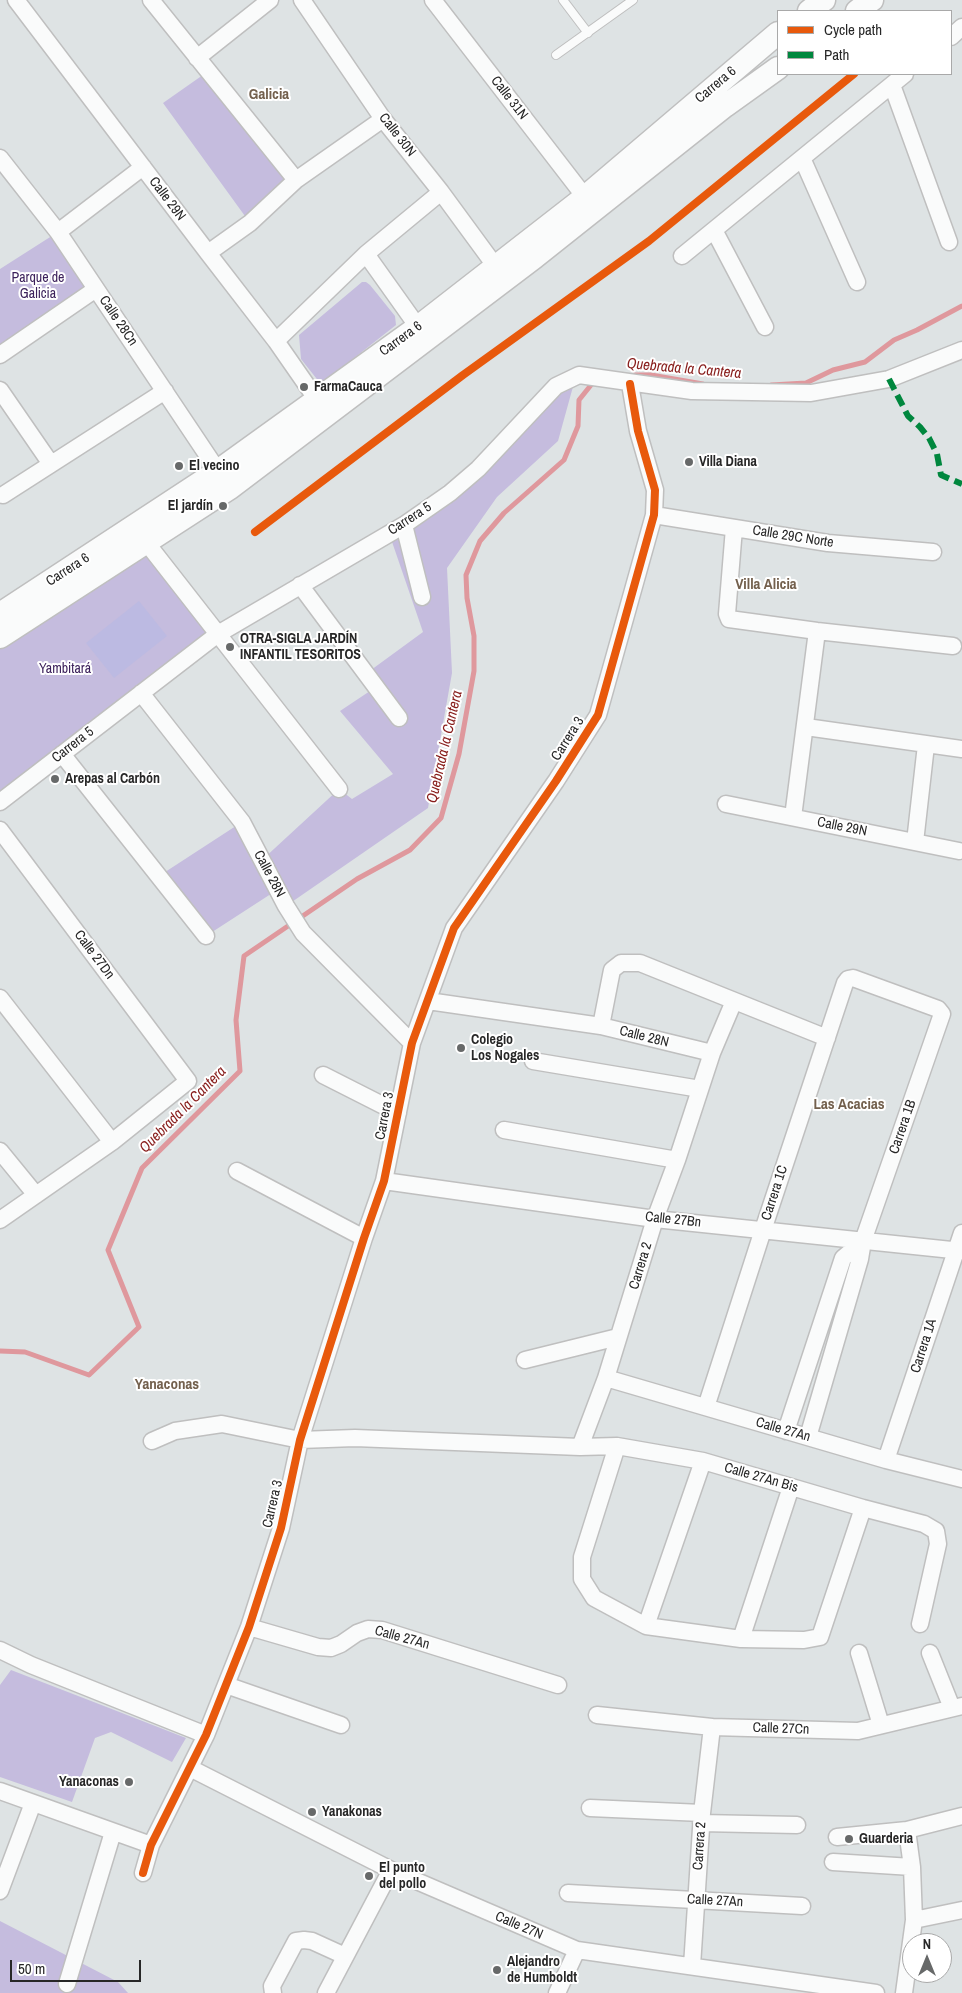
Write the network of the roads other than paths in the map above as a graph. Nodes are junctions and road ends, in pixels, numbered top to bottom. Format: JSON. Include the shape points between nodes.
{"nodes":[{"id":1,"x":16,"y":0,"type":"edge"},
{"id":2,"x":151,"y":0,"type":"edge"},
{"id":3,"x":270,"y":0,"type":"edge"},
{"id":4,"x":302,"y":0,"type":"edge"},
{"id":5,"x":433,"y":0,"type":"edge"},
{"id":6,"x":563,"y":0,"type":"edge"},
{"id":7,"x":633,"y":0,"type":"edge"},
{"id":8,"x":824,"y":0,"type":"edge"},
{"id":9,"x":872,"y":0,"type":"edge"},
{"id":10,"x":809,"y":10,"type":"edge"},
{"id":11,"x":858,"y":10,"type":"edge"},
{"id":12,"x":962,"y":28,"type":"edge"},
{"id":13,"x":588,"y":33,"type":"junction"},
{"id":14,"x":777,"y":35,"type":"edge"},
{"id":15,"x":952,"y":36,"type":"edge"},
{"id":16,"x":556,"y":55,"type":"dead end"},
{"id":17,"x":197,"y":58,"type":"junction"},
{"id":18,"x":777,"y":69,"type":"edge"},
{"id":19,"x":904,"y":75,"type":"edge"},
{"id":20,"x":892,"y":85,"type":"junction"},
{"id":21,"x":384,"y":119,"type":"junction"},
{"id":22,"x":0,"y":158,"type":"edge"},
{"id":23,"x":802,"y":158,"type":"junction"},
{"id":24,"x":143,"y":167,"type":"junction"},
{"id":25,"x":296,"y":180,"type":"junction"},
{"id":26,"x":441,"y":192,"type":"junction"},
{"id":27,"x":584,"y":197,"type":"junction"},
{"id":28,"x":714,"y":230,"type":"junction"},
{"id":29,"x":58,"y":232,"type":"junction"},
{"id":30,"x":949,"y":242,"type":"dead end"},
{"id":31,"x":208,"y":253,"type":"junction"},
{"id":32,"x":366,"y":254,"type":"junction"},
{"id":33,"x":682,"y":256,"type":"dead end"},
{"id":34,"x":496,"y":267,"type":"junction"},
{"id":35,"x":857,"y":282,"type":"dead end"},
{"id":36,"x":96,"y":289,"type":"junction"},
{"id":37,"x":418,"y":327,"type":"junction"},
{"id":38,"x":765,"y":327,"type":"dead end"},
{"id":39,"x":276,"y":341,"type":"junction"},
{"id":40,"x":962,"y":350,"type":"edge"},
{"id":41,"x":0,"y":355,"type":"edge"},
{"id":42,"x":626,"y":383,"type":"junction"},
{"id":43,"x":0,"y":390,"type":"edge"},
{"id":44,"x":165,"y":392,"type":"junction"},
{"id":45,"x":317,"y":400,"type":"junction"},
{"id":46,"x":51,"y":464,"type":"junction"},
{"id":47,"x":224,"y":480,"type":"junction"},
{"id":48,"x":3,"y":495,"type":"dead end"},
{"id":49,"x":654,"y":515,"type":"junction"},
{"id":50,"x":404,"y":524,"type":"junction"},
{"id":51,"x":734,"y":528,"type":"junction"},
{"id":52,"x":146,"y":542,"type":"junction"},
{"id":53,"x":933,"y":552,"type":"dead end"},
{"id":54,"x":300,"y":585,"type":"junction"},
{"id":55,"x":422,"y":598,"type":"dead end"},
{"id":56,"x":0,"y":614,"type":"edge"},
{"id":57,"x":817,"y":631,"type":"junction"},
{"id":58,"x":218,"y":634,"type":"junction"},
{"id":59,"x":0,"y":637,"type":"edge"},
{"id":60,"x":953,"y":646,"type":"dead end"},
{"id":61,"x":142,"y":693,"type":"junction"},
{"id":62,"x":399,"y":718,"type":"dead end"},
{"id":63,"x":806,"y":727,"type":"junction"},
{"id":64,"x":926,"y":745,"type":"junction"},
{"id":65,"x":962,"y":749,"type":"edge"},
{"id":66,"x":62,"y":754,"type":"junction"},
{"id":67,"x":339,"y":789,"type":"dead end"},
{"id":68,"x":0,"y":802,"type":"edge"},
{"id":69,"x":726,"y":804,"type":"dead end"},
{"id":70,"x":793,"y":818,"type":"junction"},
{"id":71,"x":0,"y":830,"type":"edge"},
{"id":72,"x":915,"y":842,"type":"junction"},
{"id":73,"x":959,"y":851,"type":"dead end"},
{"id":74,"x":206,"y":936,"type":"dead end"},
{"id":75,"x":848,"y":979,"type":"joint"},
{"id":76,"x":0,"y":998,"type":"edge"},
{"id":77,"x":428,"y":1000,"type":"junction"},
{"id":78,"x":734,"y":1001,"type":"junction"},
{"id":79,"x":601,"y":1026,"type":"junction"},
{"id":80,"x":827,"y":1038,"type":"junction"},
{"id":81,"x":412,"y":1043,"type":"junction"},
{"id":82,"x":712,"y":1053,"type":"junction"},
{"id":83,"x":533,"y":1061,"type":"dead end"},
{"id":84,"x":323,"y":1075,"type":"dead end"},
{"id":85,"x":700,"y":1089,"type":"junction"},
{"id":86,"x":398,"y":1113,"type":"junction"},
{"id":87,"x":504,"y":1130,"type":"dead end"},
{"id":88,"x":112,"y":1142,"type":"junction"},
{"id":89,"x":0,"y":1150,"type":"edge"},
{"id":90,"x":677,"y":1160,"type":"junction"},
{"id":91,"x":237,"y":1171,"type":"dead end"},
{"id":92,"x":384,"y":1181,"type":"junction"},
{"id":93,"x":36,"y":1196,"type":"junction"},
{"id":94,"x":655,"y":1219,"type":"junction"},
{"id":95,"x":0,"y":1220,"type":"edge"},
{"id":96,"x":763,"y":1230,"type":"junction"},
{"id":97,"x":962,"y":1233,"type":"edge"},
{"id":98,"x":364,"y":1238,"type":"junction"},
{"id":99,"x":863,"y":1240,"type":"junction"},
{"id":100,"x":959,"y":1250,"type":"edge"},
{"id":101,"x":618,"y":1337,"type":"junction"},
{"id":102,"x":525,"y":1360,"type":"dead end"},
{"id":103,"x":606,"y":1378,"type":"junction"},
{"id":104,"x":706,"y":1407,"type":"junction"},
{"id":105,"x":786,"y":1430,"type":"junction"},
{"id":106,"x":808,"y":1437,"type":"junction"},
{"id":107,"x":300,"y":1440,"type":"junction"},
{"id":108,"x":152,"y":1441,"type":"dead end"},
{"id":109,"x":580,"y":1446,"type":"junction"},
{"id":110,"x":617,"y":1446,"type":"junction"},
{"id":111,"x":886,"y":1460,"type":"junction"},
{"id":112,"x":703,"y":1461,"type":"junction"},
{"id":113,"x":962,"y":1479,"type":"edge"},
{"id":114,"x":792,"y":1487,"type":"junction"},
{"id":115,"x":863,"y":1508,"type":"junction"},
{"id":116,"x":920,"y":1624,"type":"dead end"},
{"id":117,"x":646,"y":1626,"type":"junction"},
{"id":118,"x":249,"y":1627,"type":"junction"},
{"id":119,"x":741,"y":1639,"type":"junction"},
{"id":120,"x":0,"y":1650,"type":"edge"},
{"id":121,"x":859,"y":1652,"type":"dead end"},
{"id":122,"x":930,"y":1653,"type":"dead end"},
{"id":123,"x":226,"y":1685,"type":"junction"},
{"id":124,"x":558,"y":1685,"type":"dead end"},
{"id":125,"x":957,"y":1707,"type":"edge"},
{"id":126,"x":597,"y":1715,"type":"dead end"},
{"id":127,"x":882,"y":1725,"type":"junction"},
{"id":128,"x":341,"y":1726,"type":"dead end"},
{"id":129,"x":712,"y":1727,"type":"junction"},
{"id":130,"x":206,"y":1734,"type":"junction"},
{"id":131,"x":190,"y":1768,"type":"junction"},
{"id":132,"x":0,"y":1791,"type":"edge"},
{"id":133,"x":33,"y":1803,"type":"junction"},
{"id":134,"x":590,"y":1808,"type":"dead end"},
{"id":135,"x":962,"y":1816,"type":"edge"},
{"id":136,"x":702,"y":1818,"type":"junction"},
{"id":137,"x":797,"y":1826,"type":"dead end"},
{"id":138,"x":907,"y":1830,"type":"junction"},
{"id":139,"x":113,"y":1832,"type":"junction"},
{"id":140,"x":837,"y":1837,"type":"dead end"},
{"id":141,"x":151,"y":1845,"type":"junction"},
{"id":142,"x":833,"y":1862,"type":"dead end"},
{"id":143,"x":912,"y":1867,"type":"junction"},
{"id":144,"x":391,"y":1870,"type":"junction"},
{"id":145,"x":143,"y":1872,"type":"dead end"},
{"id":146,"x":0,"y":1891,"type":"edge"},
{"id":147,"x":568,"y":1893,"type":"dead end"},
{"id":148,"x":696,"y":1900,"type":"junction"},
{"id":149,"x":802,"y":1906,"type":"dead end"},
{"id":150,"x":962,"y":1910,"type":"edge"},
{"id":151,"x":914,"y":1920,"type":"junction"},
{"id":152,"x":577,"y":1950,"type":"junction"},
{"id":153,"x":346,"y":1956,"type":"junction"},
{"id":154,"x":692,"y":1966,"type":"junction"},
{"id":155,"x":67,"y":1984,"type":"dead end"},
{"id":156,"x":273,"y":1993,"type":"edge"},
{"id":157,"x":326,"y":1993,"type":"edge"},
{"id":158,"x":557,"y":1993,"type":"edge"},
{"id":159,"x":876,"y":1993,"type":"edge"},
{"id":160,"x":904,"y":1993,"type":"edge"}],
"edges":[{"from":1,"to":24,"type":"street","name":"Calle 29N"},
{"from":2,"to":17,"type":"street"},
{"from":3,"to":17,"type":"street"},
{"from":4,"to":21,"type":"street","name":"Calle 30N"},
{"from":5,"to":27,"type":"street","name":"Calle 31N"},
{"from":6,"to":13,"type":"lane"},
{"from":7,"to":13,"type":"lane"},
{"from":8,"to":10,"type":"main road"},
{"from":9,"to":11,"type":"main road"},
{"from":12,"to":15,"type":"street"},
{"from":13,"to":16,"type":"lane"},
{"from":14,"to":27,"type":"main road","name":"Carrera 6"},
{"from":17,"to":25,"type":"street"},
{"from":18,"to":47,"type":"main road","name":"Carrera 6","via":[[724,106],[513,274]]},
{"from":19,"to":20,"type":"street"},
{"from":20,"to":23,"type":"street"},
{"from":20,"to":30,"type":"street"},
{"from":21,"to":25,"type":"street"},
{"from":21,"to":26,"type":"street","name":"Calle 30N"},
{"from":22,"to":29,"type":"street","name":"Calle 28Cn"},
{"from":23,"to":28,"type":"street"},
{"from":23,"to":35,"type":"street"},
{"from":24,"to":29,"type":"street"},
{"from":24,"to":31,"type":"street","name":"Calle 29N"},
{"from":25,"to":31,"type":"street","via":[[250,223]]},
{"from":26,"to":32,"type":"street"},
{"from":26,"to":34,"type":"street","name":"Calle 30N"},
{"from":27,"to":34,"type":"main road","name":"Carrera 6"},
{"from":28,"to":33,"type":"street"},
{"from":28,"to":38,"type":"street"},
{"from":29,"to":36,"type":"street","name":"Calle 28Cn"},
{"from":31,"to":39,"type":"street","name":"Calle 29N"},
{"from":32,"to":37,"type":"street"},
{"from":32,"to":39,"type":"street"},
{"from":34,"to":37,"type":"main road","name":"Carrera 6"},
{"from":36,"to":41,"type":"street"},
{"from":36,"to":44,"type":"street","name":"Calle 28Cn"},
{"from":37,"to":45,"type":"main road","name":"Carrera 6"},
{"from":39,"to":45,"type":"street","name":"Calle 29N"},
{"from":40,"to":42,"type":"street","via":[[889,379],[811,393],[692,392]]},
{"from":42,"to":49,"type":"street","name":"Carrera 3","via":[[655,490]]},
{"from":42,"to":50,"type":"street","name":"Carrera 5","via":[[579,375],[556,386],[478,469],[450,493]]},
{"from":43,"to":46,"type":"street"},
{"from":44,"to":46,"type":"street"},
{"from":44,"to":47,"type":"street","name":"Calle 28Cn"},
{"from":45,"to":47,"type":"main road","name":"Carrera 6"},
{"from":46,"to":48,"type":"street"},
{"from":47,"to":52,"type":"main road","name":"Carrera 6"},
{"from":47,"to":56,"type":"main road","name":"Carrera 6"},
{"from":49,"to":51,"type":"street","name":"Calle 29C Norte"},
{"from":49,"to":77,"type":"street","name":"Carrera 3","via":[[598,715],[454,928]]},
{"from":50,"to":54,"type":"street","name":"Carrera 5"},
{"from":50,"to":55,"type":"street"},
{"from":51,"to":53,"type":"street","name":"Calle 29C Norte","via":[[828,543]]},
{"from":51,"to":57,"type":"street","via":[[727,614],[730,619]]},
{"from":52,"to":58,"type":"street"},
{"from":52,"to":59,"type":"main road","name":"Carrera 6"},
{"from":54,"to":58,"type":"street","name":"Carrera 5"},
{"from":54,"to":62,"type":"street"},
{"from":57,"to":60,"type":"street"},
{"from":57,"to":63,"type":"street"},
{"from":58,"to":61,"type":"street","name":"Carrera 5"},
{"from":58,"to":67,"type":"street"},
{"from":61,"to":66,"type":"street","name":"Carrera 5"},
{"from":61,"to":81,"type":"street","name":"Calle 28N","via":[[242,822],[303,932]]},
{"from":63,"to":64,"type":"street"},
{"from":63,"to":70,"type":"street"},
{"from":64,"to":65,"type":"street"},
{"from":64,"to":72,"type":"street"},
{"from":66,"to":68,"type":"street","name":"Carrera 5"},
{"from":66,"to":74,"type":"street"},
{"from":69,"to":70,"type":"street","name":"Calle 29N"},
{"from":70,"to":72,"type":"street","name":"Calle 29N"},
{"from":71,"to":88,"type":"street","name":"Calle 27Dn","via":[[188,1081]]},
{"from":72,"to":73,"type":"street","name":"Calle 29N"},
{"from":75,"to":80,"type":"street","name":"Carrera 1C"},
{"from":75,"to":99,"type":"street","name":"Carrera 1B","via":[[853,978],[938,1009],[942,1014]]},
{"from":76,"to":88,"type":"street"},
{"from":77,"to":79,"type":"street","name":"Calle 28N"},
{"from":77,"to":81,"type":"street","name":"Carrera 3"},
{"from":78,"to":79,"type":"street","via":[[640,963],[621,963],[612,970]]},
{"from":78,"to":80,"type":"street"},
{"from":78,"to":82,"type":"street","name":"Carrera 2"},
{"from":79,"to":82,"type":"street","name":"Calle 28N"},
{"from":80,"to":96,"type":"street","name":"Carrera 1C"},
{"from":81,"to":86,"type":"street","name":"Carrera 3"},
{"from":82,"to":85,"type":"street","name":"Carrera 2"},
{"from":83,"to":85,"type":"street"},
{"from":84,"to":86,"type":"street"},
{"from":85,"to":90,"type":"street","name":"Carrera 2"},
{"from":86,"to":92,"type":"street","name":"Carrera 3"},
{"from":87,"to":90,"type":"street"},
{"from":88,"to":93,"type":"street"},
{"from":89,"to":93,"type":"street"},
{"from":90,"to":94,"type":"street","name":"Carrera 2"},
{"from":91,"to":98,"type":"street"},
{"from":92,"to":94,"type":"street","name":"Calle 27Bn"},
{"from":92,"to":98,"type":"street","name":"Carrera 3"},
{"from":93,"to":95,"type":"street"},
{"from":94,"to":96,"type":"street","name":"Calle 27Bn"},
{"from":94,"to":101,"type":"street","name":"Carrera 2"},
{"from":96,"to":99,"type":"street","name":"Calle 27Bn"},
{"from":96,"to":104,"type":"street","name":"Carrera 1C"},
{"from":97,"to":100,"type":"street","name":"Carrera 1A"},
{"from":98,"to":107,"type":"street","name":"Carrera 3"},
{"from":99,"to":100,"type":"street","name":"Calle 27Bn"},
{"from":99,"to":105,"type":"street","name":"Carrera 1B","via":[[844,1258]]},
{"from":99,"to":106,"type":"street","name":"Carrera 1B"},
{"from":100,"to":111,"type":"street","name":"Carrera 1A"},
{"from":101,"to":102,"type":"street"},
{"from":101,"to":103,"type":"street","name":"Carrera 2"},
{"from":103,"to":104,"type":"street","name":"Calle 27An"},
{"from":103,"to":109,"type":"street","name":"Carrera 2"},
{"from":104,"to":105,"type":"street","name":"Calle 27An"},
{"from":105,"to":106,"type":"street","name":"Calle 27An"},
{"from":106,"to":111,"type":"street","name":"Calle 27An"},
{"from":107,"to":108,"type":"street","via":[[222,1424],[175,1431]]},
{"from":107,"to":109,"type":"street","via":[[355,1438]]},
{"from":107,"to":118,"type":"street","name":"Carrera 3","via":[[281,1528]]},
{"from":109,"to":110,"type":"street","name":"Calle 27An Bis"},
{"from":110,"to":112,"type":"street","name":"Calle 27An Bis"},
{"from":110,"to":117,"type":"street","via":[[582,1557],[582,1579],[594,1598]]},
{"from":111,"to":113,"type":"street","name":"Calle 27An"},
{"from":112,"to":114,"type":"street","name":"Calle 27An Bis"},
{"from":112,"to":117,"type":"street"},
{"from":114,"to":115,"type":"street","name":"Calle 27An Bis"},
{"from":114,"to":119,"type":"street"},
{"from":115,"to":116,"type":"street","name":"Calle 27An Bis","via":[[924,1524],[936,1531],[938,1544]]},
{"from":115,"to":119,"type":"street","via":[[820,1637],[804,1640]]},
{"from":117,"to":119,"type":"street"},
{"from":118,"to":123,"type":"street","name":"Carrera 3"},
{"from":118,"to":124,"type":"street","name":"Calle 27An","via":[[331,1648],[357,1632],[382,1630]]},
{"from":120,"to":130,"type":"street"},
{"from":121,"to":127,"type":"street"},
{"from":122,"to":125,"type":"street"},
{"from":123,"to":128,"type":"street"},
{"from":123,"to":130,"type":"street","name":"Carrera 3"},
{"from":125,"to":127,"type":"street","name":"Calle 27Cn"},
{"from":126,"to":129,"type":"street","name":"Calle 27Cn"},
{"from":127,"to":129,"type":"street","name":"Calle 27Cn","via":[[858,1731]]},
{"from":129,"to":136,"type":"street","name":"Carrera 2"},
{"from":130,"to":131,"type":"street","name":"Carrera 3"},
{"from":131,"to":141,"type":"street","name":"Carrera 3"},
{"from":131,"to":144,"type":"street","name":"Calle 27N"},
{"from":132,"to":133,"type":"street"},
{"from":133,"to":139,"type":"street"},
{"from":133,"to":146,"type":"street"},
{"from":134,"to":136,"type":"street"},
{"from":135,"to":138,"type":"street"},
{"from":136,"to":137,"type":"street"},
{"from":136,"to":148,"type":"street","name":"Carrera 2"},
{"from":138,"to":140,"type":"street"},
{"from":138,"to":143,"type":"street"},
{"from":139,"to":141,"type":"street"},
{"from":139,"to":155,"type":"street"},
{"from":141,"to":145,"type":"street","name":"Carrera 3"},
{"from":142,"to":143,"type":"street"},
{"from":143,"to":151,"type":"street"},
{"from":144,"to":152,"type":"street","name":"Calle 27N"},
{"from":144,"to":153,"type":"street"},
{"from":147,"to":148,"type":"street","name":"Calle 27An"},
{"from":148,"to":149,"type":"street","name":"Calle 27An"},
{"from":148,"to":154,"type":"street","name":"Carrera 2"},
{"from":150,"to":151,"type":"street"},
{"from":151,"to":160,"type":"street"},
{"from":152,"to":154,"type":"street","name":"Calle 27N"},
{"from":152,"to":158,"type":"street"},
{"from":153,"to":156,"type":"street","via":[[312,1941],[296,1941],[272,1986]]},
{"from":153,"to":157,"type":"street"},
{"from":154,"to":159,"type":"street","name":"Calle 27N"}]}
